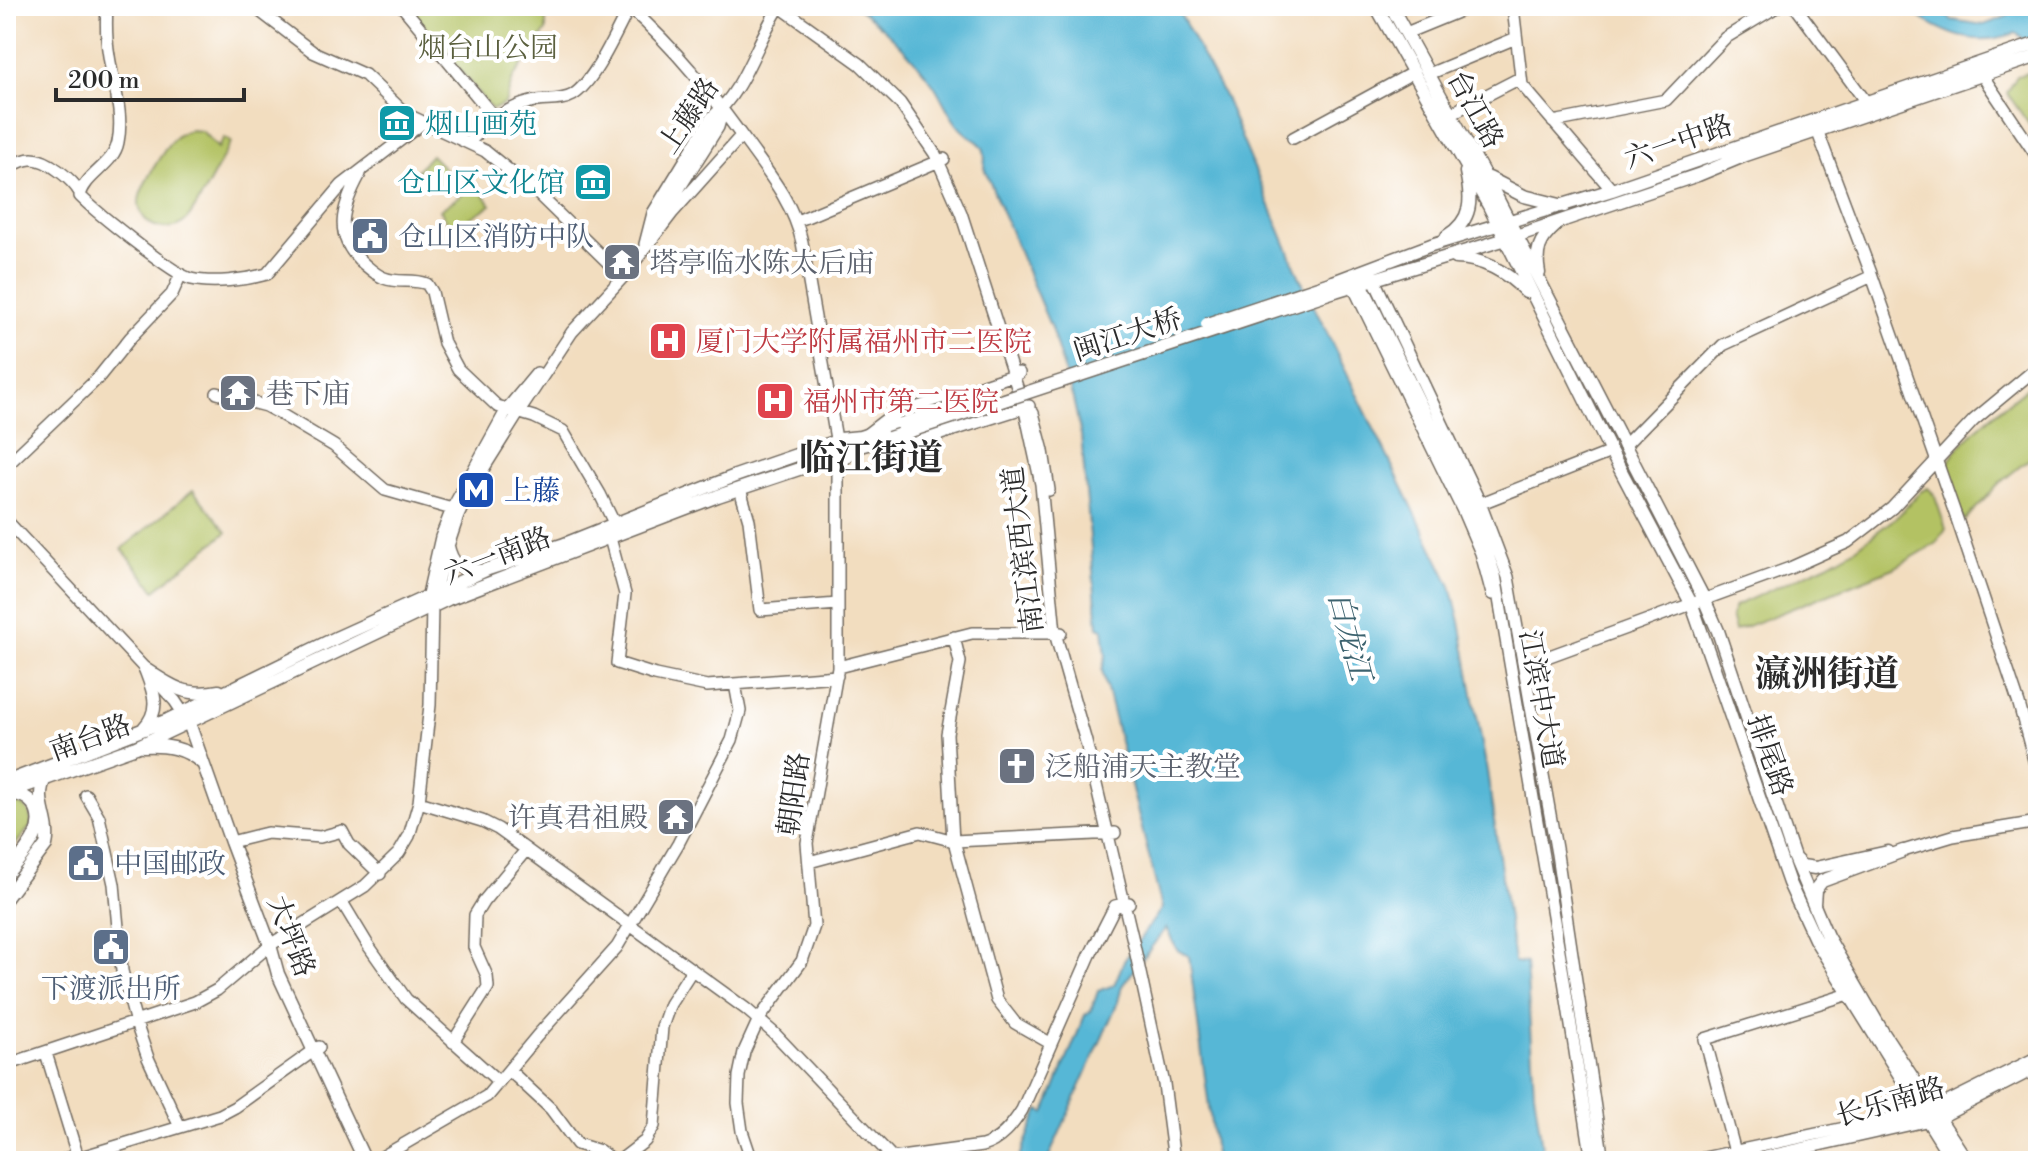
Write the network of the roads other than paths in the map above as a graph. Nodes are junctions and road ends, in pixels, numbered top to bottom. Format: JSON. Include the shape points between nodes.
{"nodes":[{"id":1,"x":107,"y":6,"type":"edge"},
{"id":2,"x":253,"y":6,"type":"edge"},
{"id":3,"x":402,"y":6,"type":"edge"},
{"id":4,"x":780,"y":6,"type":"edge"},
{"id":5,"x":792,"y":6,"type":"edge"},
{"id":6,"x":1376,"y":6,"type":"edge"},
{"id":7,"x":1391,"y":6,"type":"edge"},
{"id":8,"x":1472,"y":6,"type":"edge"},
{"id":9,"x":1778,"y":6,"type":"edge"},
{"id":10,"x":1795,"y":6,"type":"edge"},
{"id":11,"x":630,"y":7,"type":"edge"},
{"id":12,"x":1516,"y":9,"type":"edge"},
{"id":13,"x":1406,"y":33,"type":"junction"},
{"id":14,"x":1516,"y":38,"type":"junction"},
{"id":15,"x":2036,"y":48,"type":"edge"},
{"id":16,"x":1414,"y":72,"type":"junction"},
{"id":17,"x":1429,"y":74,"type":"junction"},
{"id":18,"x":1982,"y":75,"type":"junction"},
{"id":19,"x":1520,"y":78,"type":"junction"},
{"id":20,"x":1866,"y":102,"type":"junction"},
{"id":21,"x":723,"y":109,"type":"junction"},
{"id":22,"x":1452,"y":113,"type":"junction"},
{"id":23,"x":495,"y":118,"type":"junction"},
{"id":24,"x":424,"y":122,"type":"junction"},
{"id":25,"x":1553,"y":122,"type":"junction"},
{"id":26,"x":1817,"y":130,"type":"junction"},
{"id":27,"x":739,"y":132,"type":"junction"},
{"id":28,"x":1293,"y":138,"type":"dead end"},
{"id":29,"x":469,"y":142,"type":"junction"},
{"id":30,"x":701,"y":156,"type":"junction"},
{"id":31,"x":2038,"y":158,"type":"edge"},
{"id":32,"x":1464,"y":159,"type":"junction"},
{"id":33,"x":942,"y":160,"type":"junction"},
{"id":34,"x":364,"y":168,"type":"junction"},
{"id":35,"x":6,"y":169,"type":"edge"},
{"id":36,"x":1482,"y":169,"type":"junction"},
{"id":37,"x":698,"y":183,"type":"junction"},
{"id":38,"x":1612,"y":190,"type":"junction"},
{"id":39,"x":81,"y":196,"type":"junction"},
{"id":40,"x":1566,"y":212,"type":"junction"},
{"id":41,"x":797,"y":221,"type":"junction"},
{"id":42,"x":1504,"y":223,"type":"junction"},
{"id":43,"x":1511,"y":238,"type":"junction"},
{"id":44,"x":1431,"y":245,"type":"junction"},
{"id":45,"x":643,"y":253,"type":"junction"},
{"id":46,"x":1436,"y":262,"type":"junction"},
{"id":47,"x":181,"y":274,"type":"junction"},
{"id":48,"x":1872,"y":276,"type":"junction"},
{"id":49,"x":623,"y":277,"type":"junction"},
{"id":50,"x":1366,"y":277,"type":"junction"},
{"id":51,"x":1334,"y":287,"type":"junction"},
{"id":52,"x":1540,"y":298,"type":"junction"},
{"id":53,"x":2038,"y":367,"type":"edge"},
{"id":54,"x":1017,"y":373,"type":"junction"},
{"id":55,"x":217,"y":393,"type":"dead end"},
{"id":56,"x":1027,"y":406,"type":"junction"},
{"id":57,"x":513,"y":411,"type":"junction"},
{"id":58,"x":867,"y":439,"type":"junction"},
{"id":59,"x":839,"y":443,"type":"junction"},
{"id":60,"x":1624,"y":446,"type":"junction"},
{"id":61,"x":1611,"y":452,"type":"junction"},
{"id":62,"x":835,"y":459,"type":"junction"},
{"id":63,"x":1935,"y":462,"type":"junction"},
{"id":64,"x":6,"y":466,"type":"edge"},
{"id":65,"x":740,"y":489,"type":"junction"},
{"id":66,"x":1471,"y":507,"type":"junction"},
{"id":67,"x":452,"y":509,"type":"junction"},
{"id":68,"x":6,"y":520,"type":"edge"},
{"id":69,"x":614,"y":523,"type":"junction"},
{"id":70,"x":610,"y":538,"type":"junction"},
{"id":71,"x":448,"y":543,"type":"junction"},
{"id":72,"x":488,"y":569,"type":"junction"},
{"id":73,"x":430,"y":601,"type":"junction"},
{"id":74,"x":1698,"y":602,"type":"junction"},
{"id":75,"x":838,"y":604,"type":"junction"},
{"id":76,"x":1058,"y":633,"type":"junction"},
{"id":77,"x":954,"y":637,"type":"junction"},
{"id":78,"x":1525,"y":665,"type":"junction"},
{"id":79,"x":145,"y":669,"type":"junction"},
{"id":80,"x":838,"y":672,"type":"junction"},
{"id":81,"x":735,"y":684,"type":"junction"},
{"id":82,"x":234,"y":688,"type":"junction"},
{"id":83,"x":186,"y":718,"type":"junction"},
{"id":84,"x":2038,"y":718,"type":"edge"},
{"id":85,"x":2024,"y":722,"type":"junction"},
{"id":86,"x":140,"y":732,"type":"junction"},
{"id":87,"x":136,"y":747,"type":"junction"},
{"id":88,"x":202,"y":763,"type":"junction"},
{"id":89,"x":2038,"y":775,"type":"edge"},
{"id":90,"x":45,"y":779,"type":"junction"},
{"id":91,"x":6,"y":782,"type":"edge"},
{"id":92,"x":6,"y":793,"type":"edge"},
{"id":93,"x":86,"y":795,"type":"dead end"},
{"id":94,"x":419,"y":802,"type":"junction"},
{"id":95,"x":2038,"y":822,"type":"edge"},
{"id":96,"x":1112,"y":833,"type":"junction"},
{"id":97,"x":954,"y":841,"type":"junction"},
{"id":98,"x":231,"y":842,"type":"junction"},
{"id":99,"x":39,"y":844,"type":"junction"},
{"id":100,"x":526,"y":850,"type":"junction"},
{"id":101,"x":1903,"y":851,"type":"joint"},
{"id":102,"x":1794,"y":858,"type":"junction"},
{"id":103,"x":809,"y":862,"type":"junction"},
{"id":104,"x":1841,"y":868,"type":"junction"},
{"id":105,"x":380,"y":874,"type":"junction"},
{"id":106,"x":6,"y":875,"type":"edge"},
{"id":107,"x":6,"y":898,"type":"edge"},
{"id":108,"x":342,"y":902,"type":"junction"},
{"id":109,"x":1128,"y":904,"type":"junction"},
{"id":110,"x":1814,"y":907,"type":"junction"},
{"id":111,"x":631,"y":926,"type":"junction"},
{"id":112,"x":270,"y":945,"type":"junction"},
{"id":113,"x":1141,"y":961,"type":"junction"},
{"id":114,"x":692,"y":970,"type":"junction"},
{"id":115,"x":1849,"y":994,"type":"junction"},
{"id":116,"x":759,"y":1019,"type":"junction"},
{"id":117,"x":136,"y":1023,"type":"junction"},
{"id":118,"x":453,"y":1042,"type":"junction"},
{"id":119,"x":1050,"y":1043,"type":"junction"},
{"id":120,"x":316,"y":1049,"type":"junction"},
{"id":121,"x":46,"y":1053,"type":"junction"},
{"id":122,"x":2038,"y":1057,"type":"edge"},
{"id":123,"x":6,"y":1065,"type":"edge"},
{"id":124,"x":2038,"y":1067,"type":"edge"},
{"id":125,"x":509,"y":1070,"type":"junction"},
{"id":126,"x":499,"y":1082,"type":"junction"},
{"id":127,"x":1931,"y":1115,"type":"junction"},
{"id":128,"x":180,"y":1127,"type":"junction"},
{"id":129,"x":1735,"y":1152,"type":"junction"},
{"id":130,"x":78,"y":1158,"type":"edge"},
{"id":131,"x":895,"y":1159,"type":"edge"},
{"id":132,"x":61,"y":1161,"type":"edge"},
{"id":133,"x":365,"y":1161,"type":"edge"},
{"id":134,"x":373,"y":1161,"type":"edge"},
{"id":135,"x":616,"y":1161,"type":"edge"},
{"id":136,"x":752,"y":1161,"type":"edge"},
{"id":137,"x":875,"y":1161,"type":"edge"},
{"id":138,"x":1174,"y":1161,"type":"edge"},
{"id":139,"x":1180,"y":1161,"type":"edge"},
{"id":140,"x":1584,"y":1161,"type":"edge"},
{"id":141,"x":1592,"y":1161,"type":"edge"},
{"id":142,"x":1603,"y":1161,"type":"edge"},
{"id":143,"x":1690,"y":1161,"type":"edge"},
{"id":144,"x":1747,"y":1161,"type":"edge"},
{"id":145,"x":1953,"y":1161,"type":"edge"},
{"id":146,"x":1967,"y":1161,"type":"edge"}],
"edges":[{"from":1,"to":39,"type":"street","via":[[119,141]]},
{"from":2,"to":24,"type":"street","via":[[313,52],[365,75],[402,111]]},
{"from":3,"to":23,"type":"street"},
{"from":4,"to":21,"type":"street","name":"上藤路"},
{"from":4,"to":33,"type":"street","name":"南江滨西大道","via":[[882,84]]},
{"from":5,"to":33,"type":"street","name":"南江滨西大道","via":[[887,79],[917,113]]},
{"from":6,"to":16,"type":"main road","name":"台江路"},
{"from":7,"to":13,"type":"main road","name":"台江路"},
{"from":8,"to":13,"type":"street"},
{"from":9,"to":25,"type":"street","via":[[1725,38],[1666,100]]},
{"from":10,"to":20,"type":"street"},
{"from":11,"to":21,"type":"street"},
{"from":11,"to":23,"type":"street","via":[[578,91],[562,99],[516,106]]},
{"from":12,"to":14,"type":"street"},
{"from":13,"to":17,"type":"main road","name":"台江路"},
{"from":14,"to":17,"type":"street"},
{"from":14,"to":19,"type":"street"},
{"from":15,"to":18,"type":"main road","name":"六一中路"},
{"from":15,"to":20,"type":"main road","name":"六一中路"},
{"from":16,"to":28,"type":"street"},
{"from":16,"to":32,"type":"main road","name":"台江路"},
{"from":17,"to":22,"type":"main road","name":"台江路"},
{"from":18,"to":26,"type":"main road","name":"六一中路"},
{"from":18,"to":31,"type":"street"},
{"from":19,"to":22,"type":"street"},
{"from":19,"to":25,"type":"street"},
{"from":20,"to":38,"type":"main road","name":"六一中路"},
{"from":21,"to":27,"type":"street"},
{"from":21,"to":30,"type":"street"},
{"from":21,"to":45,"type":"street","name":"上藤路","via":[[711,118],[653,213]]},
{"from":22,"to":36,"type":"main road","name":"台江路"},
{"from":23,"to":29,"type":"street"},
{"from":24,"to":29,"type":"street"},
{"from":24,"to":34,"type":"street"},
{"from":25,"to":38,"type":"street"},
{"from":26,"to":40,"type":"main road","name":"六一中路","via":[[1698,175]]},
{"from":26,"to":48,"type":"street"},
{"from":27,"to":37,"type":"street"},
{"from":27,"to":41,"type":"street"},
{"from":29,"to":49,"type":"street","via":[[537,193]]},
{"from":30,"to":37,"type":"street"},
{"from":30,"to":45,"type":"street"},
{"from":32,"to":42,"type":"main road","name":"台江路"},
{"from":32,"to":44,"type":"main road","via":[[1470,210],[1459,227]]},
{"from":33,"to":41,"type":"street"},
{"from":33,"to":54,"type":"street","name":"南江滨西大道"},
{"from":34,"to":47,"type":"street","via":[[337,191],[267,274],[208,280]]},
{"from":34,"to":57,"type":"street","via":[[344,216],[349,248],[384,278],[427,284],[454,364],[495,404]]},
{"from":35,"to":39,"type":"street","via":[[24,160],[40,160],[74,184]]},
{"from":36,"to":40,"type":"main road","via":[[1496,183]]},
{"from":36,"to":42,"type":"main road","name":"台江路"},
{"from":37,"to":45,"type":"street"},
{"from":38,"to":40,"type":"main road","name":"六一中路"},
{"from":39,"to":47,"type":"street"},
{"from":40,"to":42,"type":"main road","name":"六一中路"},
{"from":40,"to":43,"type":"main road","name":"六一中路"},
{"from":40,"to":52,"type":"main road","via":[[1537,252]]},
{"from":41,"to":59,"type":"street"},
{"from":42,"to":43,"type":"main road","name":"排尾路"},
{"from":42,"to":44,"type":"main road","name":"六一中路"},
{"from":43,"to":46,"type":"main road","name":"六一中路"},
{"from":43,"to":52,"type":"main road","name":"排尾路"},
{"from":44,"to":50,"type":"main road","name":"六一中路"},
{"from":45,"to":49,"type":"street"},
{"from":46,"to":50,"type":"main road","name":"六一中路"},
{"from":46,"to":52,"type":"main road","via":[[1458,258],[1491,266]]},
{"from":47,"to":64,"type":"street","via":[[172,294],[98,378]]},
{"from":48,"to":60,"type":"street","via":[[1723,345]]},
{"from":48,"to":63,"type":"street"},
{"from":49,"to":57,"type":"street","via":[[572,332]]},
{"from":50,"to":51,"type":"main road"},
{"from":50,"to":66,"type":"street","name":"江滨中大道"},
{"from":50,"to":66,"type":"street"},
{"from":51,"to":58,"type":"main road","name":"闽江大桥","bridge":true},
{"from":51,"to":58,"type":"main road","name":"闽江大桥","bridge":true,"via":[[889,438]]},
{"from":52,"to":60,"type":"main road","name":"排尾路"},
{"from":52,"to":61,"type":"main road","name":"排尾路"},
{"from":53,"to":63,"type":"street","via":[[1974,420]]},
{"from":54,"to":56,"type":"street","name":"南江滨西大道"},
{"from":54,"to":58,"type":"street","via":[[889,417]]},
{"from":55,"to":67,"type":"street","via":[[277,412],[334,446],[385,490]]},
{"from":56,"to":58,"type":"street","via":[[909,444]]},
{"from":56,"to":76,"type":"street","name":"南江滨西大道"},
{"from":57,"to":67,"type":"street"},
{"from":57,"to":69,"type":"street","via":[[564,433]]},
{"from":57,"to":71,"type":"street"},
{"from":58,"to":59,"type":"main road"},
{"from":59,"to":62,"type":"main road","via":[[828,453]]},
{"from":59,"to":62,"type":"main road","via":[[845,458]]},
{"from":59,"to":69,"type":"main road","name":"六一南路"},
{"from":60,"to":74,"type":"main road","name":"排尾路"},
{"from":61,"to":66,"type":"street"},
{"from":61,"to":74,"type":"main road","name":"排尾路"},
{"from":62,"to":65,"type":"main road","name":"六一南路"},
{"from":62,"to":75,"type":"street","name":"朝阳路"},
{"from":63,"to":74,"type":"street","via":[[1892,508],[1848,542]]},
{"from":63,"to":85,"type":"street"},
{"from":65,"to":70,"type":"main road","name":"六一南路"},
{"from":65,"to":75,"type":"street","via":[[760,610]]},
{"from":66,"to":78,"type":"street","via":[[1508,577]]},
{"from":66,"to":140,"type":"street","name":"江滨中大道","via":[[1534,831]]},
{"from":66,"to":141,"type":"street","name":"江滨中大道","via":[[1501,604]]},
{"from":67,"to":73,"type":"street","via":[[441,537]]},
{"from":68,"to":79,"type":"street"},
{"from":69,"to":72,"type":"main road","name":"六一南路"},
{"from":70,"to":73,"type":"main road","name":"六一南路"},
{"from":70,"to":81,"type":"street","via":[[625,594],[617,663],[700,685]]},
{"from":71,"to":72,"type":"street","via":[[460,568]]},
{"from":71,"to":73,"type":"street"},
{"from":72,"to":73,"type":"main road","name":"六一南路"},
{"from":73,"to":82,"type":"main road","name":"六一南路"},
{"from":73,"to":83,"type":"main road","name":"六一南路"},
{"from":73,"to":94,"type":"street","via":[[430,705]]},
{"from":74,"to":78,"type":"street"},
{"from":74,"to":102,"type":"main road","name":"排尾路","via":[[1718,631]]},
{"from":74,"to":115,"type":"main road","name":"排尾路","via":[[1792,891]]},
{"from":75,"to":80,"type":"street","name":"朝阳路"},
{"from":76,"to":77,"type":"street"},
{"from":76,"to":96,"type":"street","name":"南江滨西大道"},
{"from":77,"to":80,"type":"street"},
{"from":77,"to":97,"type":"street","via":[[960,662],[947,734]]},
{"from":78,"to":142,"type":"street"},
{"from":79,"to":82,"type":"main road","via":[[190,693]]},
{"from":79,"to":83,"type":"street"},
{"from":79,"to":86,"type":"main road","via":[[155,708]]},
{"from":80,"to":81,"type":"street"},
{"from":80,"to":103,"type":"street","name":"朝阳路","via":[[809,823]]},
{"from":81,"to":111,"type":"street","via":[[740,711],[732,740]]},
{"from":82,"to":83,"type":"main road","name":"六一南路"},
{"from":83,"to":86,"type":"main road","name":"南台路"},
{"from":83,"to":87,"type":"main road","name":"南台路"},
{"from":83,"to":88,"type":"main road","name":"大坪路"},
{"from":84,"to":85,"type":"street"},
{"from":85,"to":89,"type":"street"},
{"from":86,"to":91,"type":"main road","name":"南台路"},
{"from":87,"to":88,"type":"main road","via":[[176,748]]},
{"from":87,"to":90,"type":"main road","name":"南台路"},
{"from":88,"to":98,"type":"main road","name":"大坪路"},
{"from":90,"to":92,"type":"main road","name":"南台路"},
{"from":90,"to":99,"type":"main road","via":[[40,796],[48,836]]},
{"from":92,"to":99,"type":"main road","via":[[21,795],[34,806]]},
{"from":93,"to":117,"type":"street","via":[[98,813],[114,884],[122,971]]},
{"from":94,"to":100,"type":"street","via":[[488,823]]},
{"from":94,"to":105,"type":"street","via":[[406,841]]},
{"from":95,"to":101,"type":"street","via":[[1953,836]]},
{"from":96,"to":97,"type":"street"},
{"from":96,"to":109,"type":"street","name":"南江滨西大道"},
{"from":97,"to":103,"type":"street","via":[[920,832]]},
{"from":97,"to":119,"type":"street","via":[[995,996],[1015,1023]]},
{"from":98,"to":105,"type":"street","via":[[267,833],[320,837],[342,831]]},
{"from":98,"to":112,"type":"main road","name":"大坪路"},
{"from":99,"to":106,"type":"main road"},
{"from":99,"to":107,"type":"main road"},
{"from":100,"to":111,"type":"street"},
{"from":100,"to":118,"type":"street","via":[[475,915],[474,947],[488,987]]},
{"from":101,"to":104,"type":"main road","via":[[1872,864]]},
{"from":102,"to":104,"type":"main road","via":[[1811,868]]},
{"from":102,"to":110,"type":"main road","name":"排尾路"},
{"from":103,"to":116,"type":"street","name":"朝阳路","via":[[813,931],[800,965]]},
{"from":104,"to":110,"type":"main road","via":[[1819,884]]},
{"from":105,"to":108,"type":"street"},
{"from":108,"to":112,"type":"street"},
{"from":108,"to":118,"type":"street","via":[[398,989]]},
{"from":109,"to":113,"type":"street","name":"南江滨西大道"},
{"from":109,"to":119,"type":"street","via":[[1115,906]]},
{"from":110,"to":127,"type":"main road","name":"排尾路"},
{"from":111,"to":114,"type":"street"},
{"from":111,"to":125,"type":"street"},
{"from":112,"to":117,"type":"street","via":[[209,994]]},
{"from":112,"to":120,"type":"main road","name":"大坪路"},
{"from":113,"to":138,"type":"street","name":"南江滨西大道"},
{"from":113,"to":139,"type":"street","name":"南江滨西大道","via":[[1168,1074]]},
{"from":114,"to":116,"type":"street"},
{"from":114,"to":135,"type":"street","via":[[663,1022],[652,1130]]},
{"from":115,"to":127,"type":"main road","name":"排尾路"},
{"from":115,"to":129,"type":"street","via":[[1705,1039]]},
{"from":116,"to":131,"type":"street"},
{"from":116,"to":136,"type":"street","name":"朝阳路","via":[[744,1052],[738,1085],[740,1122]]},
{"from":117,"to":121,"type":"street"},
{"from":117,"to":128,"type":"street"},
{"from":118,"to":126,"type":"street"},
{"from":119,"to":131,"type":"street","via":[[1024,1106],[990,1143]]},
{"from":120,"to":128,"type":"street","via":[[235,1107]]},
{"from":120,"to":133,"type":"main road"},
{"from":120,"to":134,"type":"main road"},
{"from":121,"to":123,"type":"street"},
{"from":121,"to":130,"type":"street"},
{"from":122,"to":127,"type":"street"},
{"from":124,"to":127,"type":"street","name":"长乐南路"},
{"from":125,"to":126,"type":"street"},
{"from":125,"to":135,"type":"street","via":[[542,1099],[577,1144]]},
{"from":126,"to":134,"type":"street","via":[[482,1100]]},
{"from":127,"to":129,"type":"street"},
{"from":127,"to":144,"type":"street","name":"长乐南路"},
{"from":127,"to":145,"type":"main road","name":"排尾路"},
{"from":127,"to":146,"type":"main road","name":"排尾路"},
{"from":128,"to":130,"type":"street"},
{"from":129,"to":143,"type":"street"},
{"from":130,"to":132,"type":"street"},
{"from":131,"to":137,"type":"street"}]}
